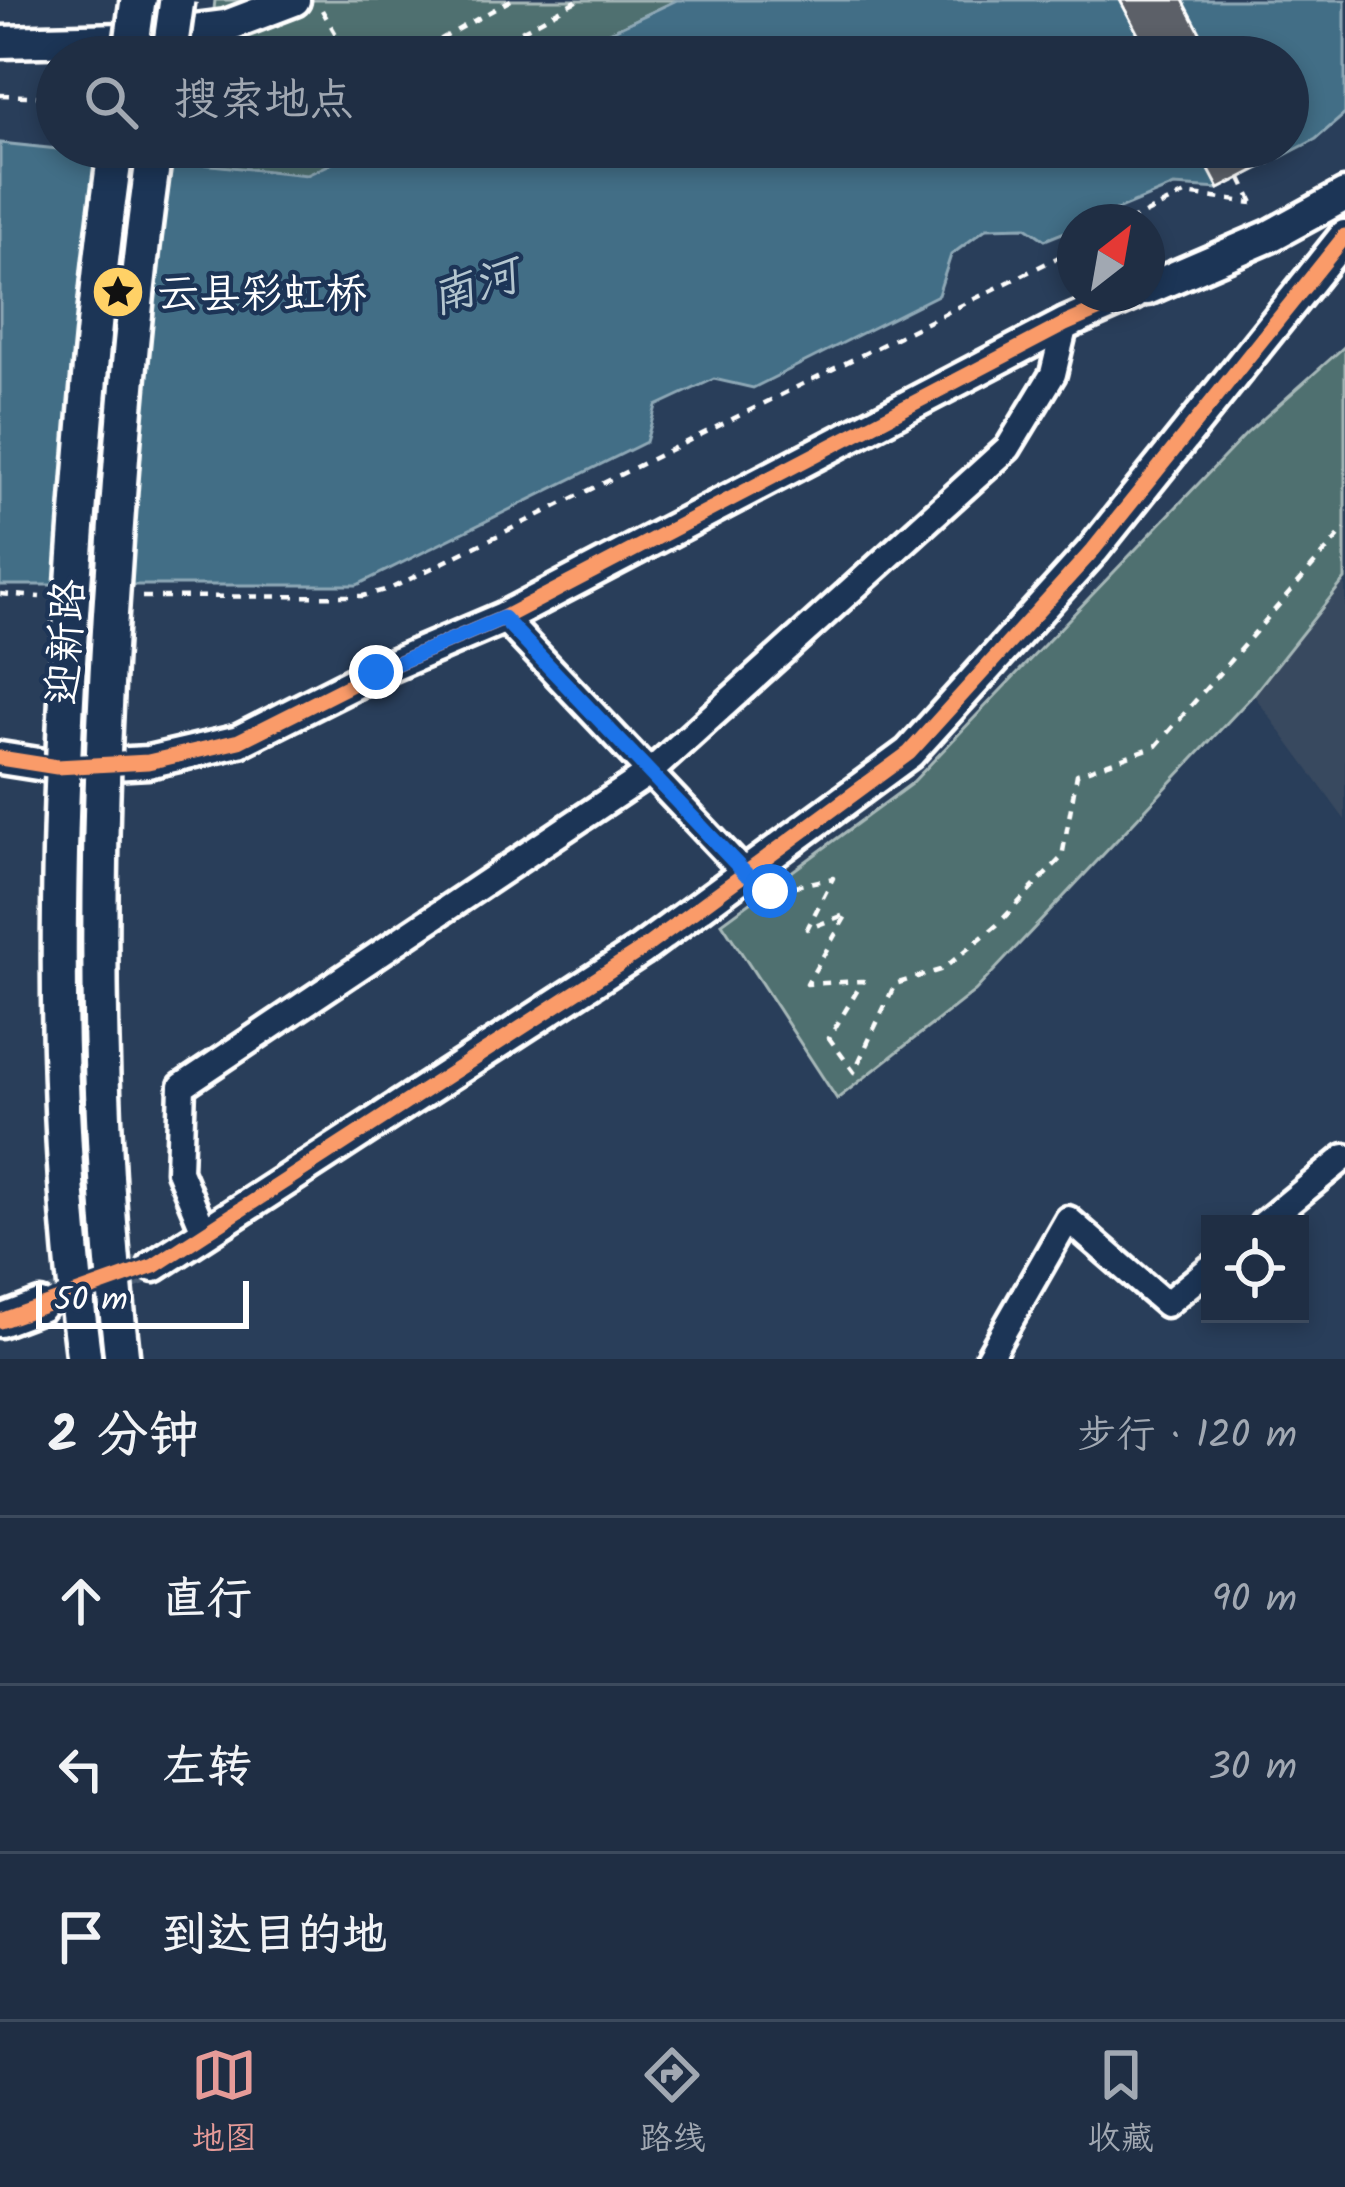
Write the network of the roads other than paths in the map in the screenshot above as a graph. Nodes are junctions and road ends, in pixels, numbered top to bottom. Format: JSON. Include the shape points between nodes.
{"nodes":[{"id":1,"x":138,"y":0,"type":"edge"},
{"id":2,"x":177,"y":0,"type":"edge"},
{"id":3,"x":294,"y":0,"type":"edge"},
{"id":4,"x":133,"y":36,"type":"edge"},
{"id":5,"x":148,"y":36,"type":"edge"},
{"id":6,"x":172,"y":36,"type":"edge"},
{"id":7,"x":36,"y":41,"type":"edge"},
{"id":8,"x":0,"y":42,"type":"edge"},
{"id":9,"x":113,"y":168,"type":"edge"},
{"id":10,"x":152,"y":168,"type":"edge"},
{"id":11,"x":1345,"y":195,"type":"edge"},
{"id":12,"x":1345,"y":236,"type":"edge"},
{"id":13,"x":1165,"y":281,"type":"edge"},
{"id":14,"x":1093,"y":312,"type":"edge"},
{"id":15,"x":1065,"y":324,"type":"junction"},
{"id":16,"x":503,"y":618,"type":"junction"},
{"id":17,"x":0,"y":758,"type":"edge"},
{"id":18,"x":649,"y":772,"type":"junction"},
{"id":19,"x":746,"y":874,"type":"junction"},
{"id":20,"x":1345,"y":1157,"type":"edge"},
{"id":21,"x":1274,"y":1215,"type":"edge"},
{"id":22,"x":205,"y":1233,"type":"junction"},
{"id":23,"x":154,"y":1266,"type":"tunnel mouth"},
{"id":24,"x":1201,"y":1275,"type":"edge"},
{"id":25,"x":40,"y":1306,"type":"tunnel mouth"},
{"id":26,"x":0,"y":1321,"type":"edge"},
{"id":27,"x":84,"y":1359,"type":"edge"},
{"id":28,"x":122,"y":1359,"type":"edge"},
{"id":29,"x":988,"y":1359,"type":"edge"}],
"edges":[{"from":1,"to":4,"type":"main road","bridge":true},
{"from":2,"to":6,"type":"main road","bridge":true},
{"from":3,"to":5,"type":"street","via":[[226,26]]},
{"from":7,"to":8,"type":"street"},
{"from":9,"to":27,"type":"main road","name":"迎新路","bridge":true,"via":[[90,355],[61,865],[70,1198]]},
{"from":10,"to":28,"type":"main road","name":"迎新路","bridge":true,"via":[[128,358],[99,866],[106,1149]]},
{"from":11,"to":13,"type":"street"},
{"from":12,"to":19,"type":"street","via":[[1093,550],[909,753]]},
{"from":14,"to":15,"type":"street"},
{"from":15,"to":16,"type":"street"},
{"from":15,"to":18,"type":"street","via":[[1053,374],[1008,448]]},
{"from":16,"to":17,"type":"street","via":[[239,741],[148,761],[56,767]]},
{"from":16,"to":18,"type":"street"},
{"from":18,"to":19,"type":"street"},
{"from":18,"to":22,"type":"street","via":[[182,1086],[178,1171]]},
{"from":19,"to":22,"type":"street"},
{"from":20,"to":21,"type":"street"},
{"from":22,"to":23,"type":"street"},
{"from":24,"to":29,"type":"street","via":[[1166,1304],[1068,1219]]},
{"from":25,"to":26,"type":"street"}]}
